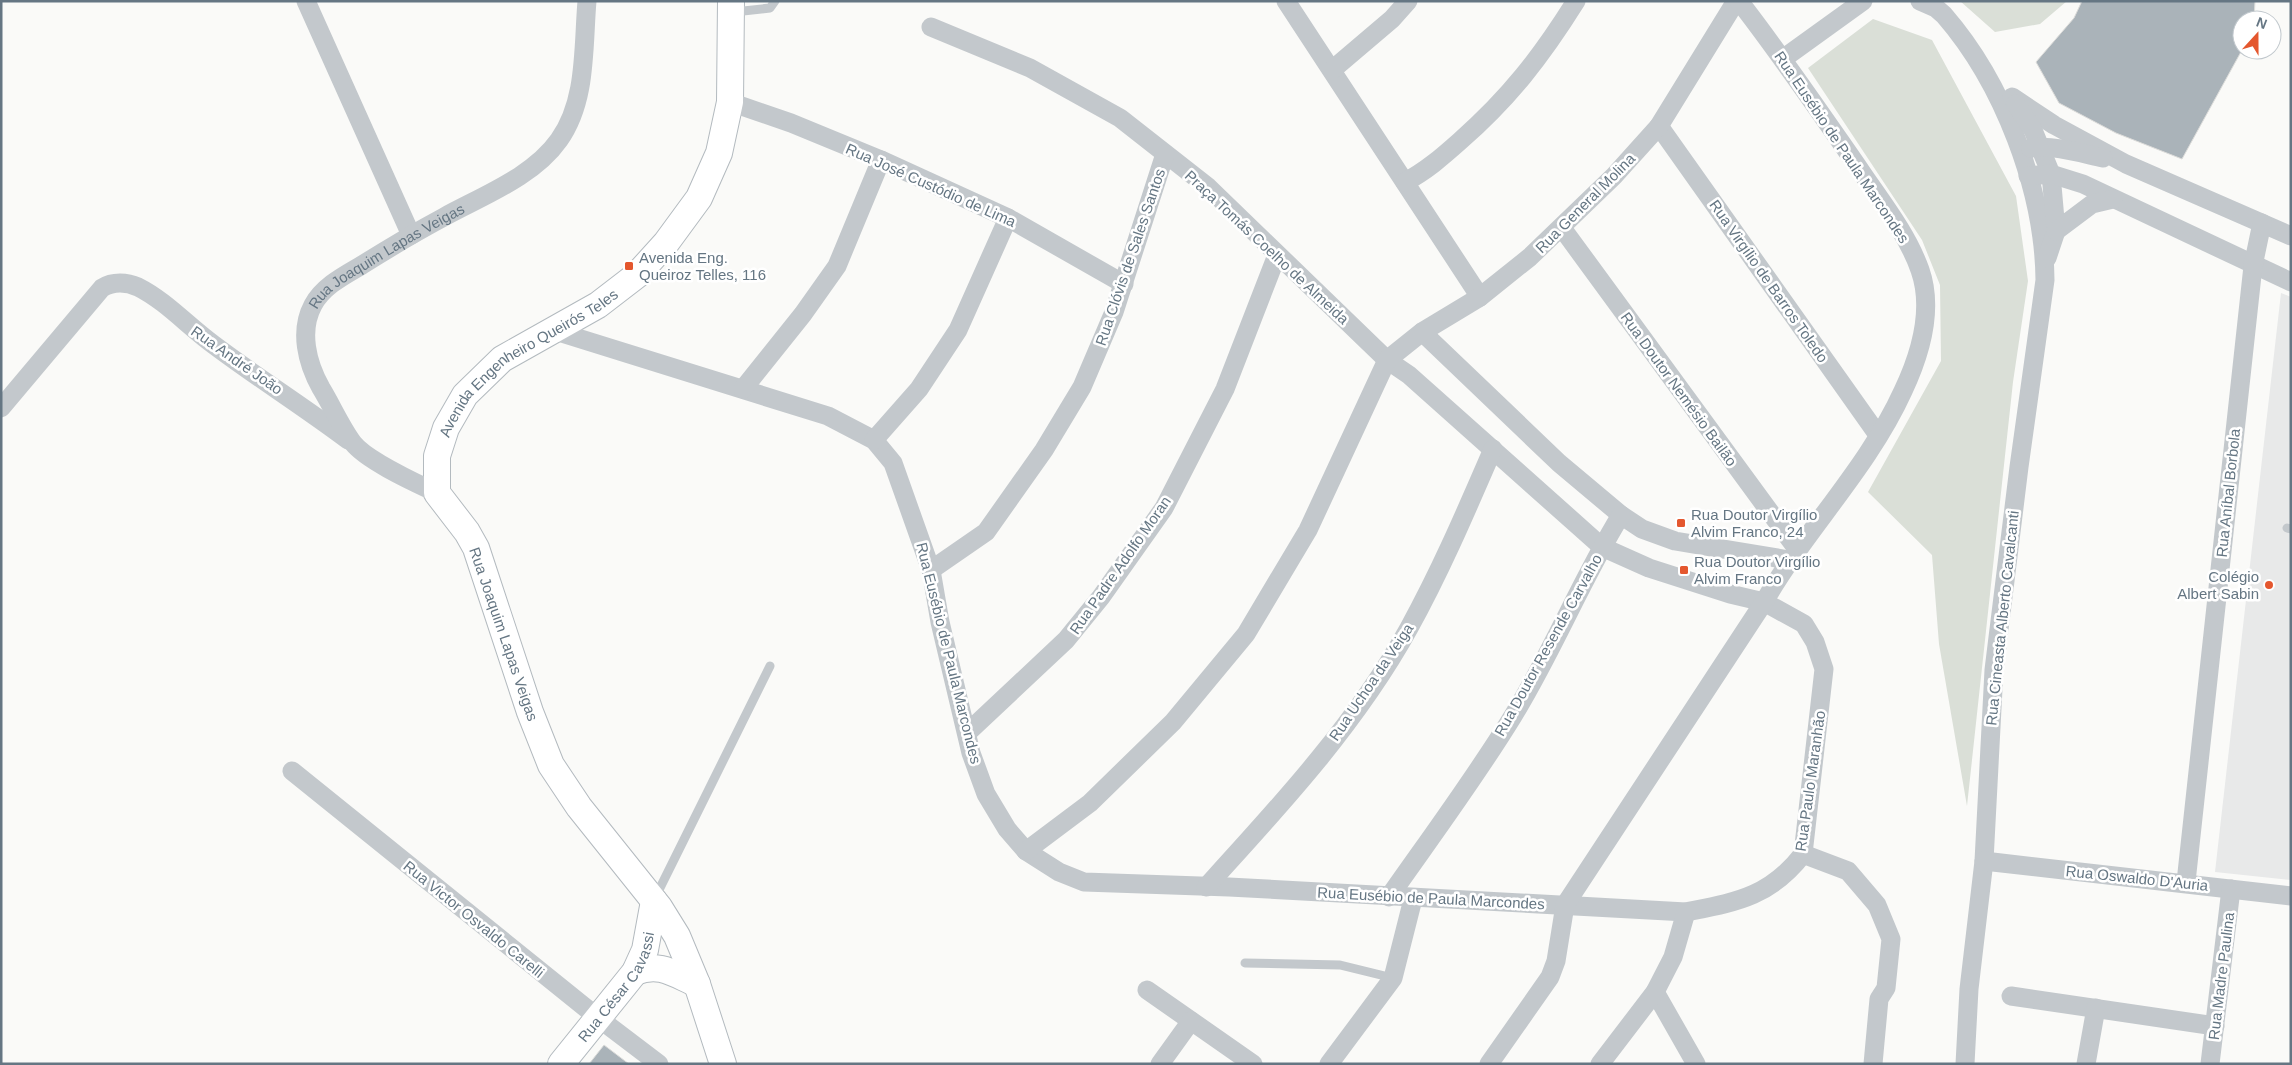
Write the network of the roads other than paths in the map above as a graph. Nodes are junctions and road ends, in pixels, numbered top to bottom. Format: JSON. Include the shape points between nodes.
{"nodes":[{"id":1,"x":306,"y":1,"type":"edge"},
{"id":2,"x":587,"y":1,"type":"edge"},
{"id":3,"x":775,"y":1,"type":"edge"},
{"id":4,"x":1286,"y":1,"type":"edge"},
{"id":5,"x":1408,"y":1,"type":"edge"},
{"id":6,"x":1576,"y":1,"type":"edge"},
{"id":7,"x":1738,"y":1,"type":"edge"},
{"id":8,"x":1863,"y":1,"type":"edge"},
{"id":9,"x":1920,"y":1,"type":"edge"},
{"id":10,"x":731,"y":7,"type":"edge"},
{"id":11,"x":932,"y":27,"type":"dead end"},
{"id":12,"x":1784,"y":58,"type":"junction"},
{"id":13,"x":1332,"y":70,"type":"junction"},
{"id":14,"x":1991,"y":80,"type":"junction"},
{"id":15,"x":2012,"y":97,"type":"junction"},
{"id":16,"x":730,"y":102,"type":"junction"},
{"id":17,"x":1659,"y":126,"type":"junction"},
{"id":18,"x":2041,"y":147,"type":"junction"},
{"id":19,"x":2019,"y":149,"type":"junction"},
{"id":20,"x":1165,"y":154,"type":"junction"},
{"id":21,"x":881,"y":160,"type":"junction"},
{"id":22,"x":2126,"y":164,"type":"junction"},
{"id":23,"x":2051,"y":174,"type":"junction"},
{"id":24,"x":2028,"y":176,"type":"junction"},
{"id":25,"x":1405,"y":182,"type":"junction"},
{"id":26,"x":2113,"y":199,"type":"junction"},
{"id":27,"x":1008,"y":218,"type":"junction"},
{"id":28,"x":2262,"y":223,"type":"junction"},
{"id":29,"x":1562,"y":228,"type":"junction"},
{"id":30,"x":2056,"y":231,"type":"junction"},
{"id":31,"x":410,"y":235,"type":"junction"},
{"id":32,"x":2291,"y":236,"type":"edge"},
{"id":33,"x":1278,"y":255,"type":"junction"},
{"id":34,"x":2045,"y":264,"type":"junction"},
{"id":35,"x":2253,"y":266,"type":"junction"},
{"id":36,"x":2291,"y":282,"type":"edge"},
{"id":37,"x":1124,"y":284,"type":"junction"},
{"id":38,"x":1480,"y":297,"type":"junction"},
{"id":39,"x":552,"y":330,"type":"junction"},
{"id":40,"x":1422,"y":332,"type":"junction"},
{"id":41,"x":1387,"y":360,"type":"junction"},
{"id":42,"x":743,"y":389,"type":"junction"},
{"id":43,"x":1,"y":408,"type":"edge"},
{"id":44,"x":1878,"y":435,"type":"junction"},
{"id":45,"x":874,"y":440,"type":"junction"},
{"id":46,"x":354,"y":444,"type":"junction"},
{"id":47,"x":1493,"y":449,"type":"junction"},
{"id":48,"x":438,"y":493,"type":"junction"},
{"id":49,"x":1620,"y":515,"type":"junction"},
{"id":50,"x":1602,"y":546,"type":"junction"},
{"id":51,"x":1793,"y":555,"type":"junction"},
{"id":52,"x":931,"y":570,"type":"junction"},
{"id":53,"x":1764,"y":602,"type":"junction"},
{"id":54,"x":770,"y":666,"type":"dead end"},
{"id":55,"x":967,"y":733,"type":"junction"},
{"id":56,"x":292,"y":771,"type":"dead end"},
{"id":57,"x":1026,"y":851,"type":"junction"},
{"id":58,"x":1803,"y":854,"type":"junction"},
{"id":59,"x":1984,"y":860,"type":"junction"},
{"id":60,"x":2186,"y":882,"type":"junction"},
{"id":61,"x":1206,"y":886,"type":"junction"},
{"id":62,"x":2231,"y":889,"type":"junction"},
{"id":63,"x":2291,"y":896,"type":"edge"},
{"id":64,"x":1389,"y":897,"type":"junction"},
{"id":65,"x":1413,"y":898,"type":"junction"},
{"id":66,"x":654,"y":901,"type":"junction"},
{"id":67,"x":1565,"y":905,"type":"junction"},
{"id":68,"x":1686,"y":912,"type":"junction"},
{"id":69,"x":1245,"y":963,"type":"dead end"},
{"id":70,"x":635,"y":972,"type":"junction"},
{"id":71,"x":1394,"y":978,"type":"junction"},
{"id":72,"x":697,"y":984,"type":"junction"},
{"id":73,"x":1147,"y":990,"type":"dead end"},
{"id":74,"x":1655,"y":992,"type":"junction"},
{"id":75,"x":2011,"y":996,"type":"dead end"},
{"id":76,"x":2096,"y":1008,"type":"junction"},
{"id":77,"x":597,"y":1017,"type":"junction"},
{"id":78,"x":1191,"y":1022,"type":"junction"},
{"id":79,"x":2215,"y":1026,"type":"junction"},
{"id":80,"x":1249,"y":1061,"type":"edge"},
{"id":81,"x":561,"y":1064,"type":"edge"},
{"id":82,"x":659,"y":1064,"type":"edge"},
{"id":83,"x":723,"y":1064,"type":"edge"},
{"id":84,"x":1160,"y":1064,"type":"edge"},
{"id":85,"x":1329,"y":1064,"type":"edge"},
{"id":86,"x":1489,"y":1064,"type":"edge"},
{"id":87,"x":1600,"y":1064,"type":"edge"},
{"id":88,"x":1696,"y":1064,"type":"edge"},
{"id":89,"x":1873,"y":1064,"type":"edge"},
{"id":90,"x":1965,"y":1064,"type":"edge"},
{"id":91,"x":2086,"y":1064,"type":"edge"},
{"id":92,"x":2210,"y":1064,"type":"edge"}],
"edges":[{"from":1,"to":31,"type":"street"},
{"from":2,"to":31,"type":"street","name":"Rua Joaquim Lapas Veigas","via":[[578,100],[559,140],[531,168],[510,182]]},
{"from":3,"to":10,"type":"lane","via":[[770,8]]},
{"from":4,"to":13,"type":"street"},
{"from":5,"to":13,"type":"street","via":[[1392,19]]},
{"from":6,"to":25,"type":"street","via":[[1529,72],[1504,100],[1425,172]]},
{"from":7,"to":12,"type":"street","name":"Rua Eusébio de Paula Marcondes"},
{"from":7,"to":17,"type":"street","name":"Rua General Molina"},
{"from":8,"to":12,"type":"street"},
{"from":9,"to":14,"type":"street","name":"Rua Cineasta Alberto Cavalcanti","via":[[1944,15]]},
{"from":10,"to":16,"type":"main road","name":"Avenida Engenheiro Queirós Teles"},
{"from":11,"to":20,"type":"street","name":"Praça Tomás Coelho de Almeida","via":[[1030,68],[1120,118]]},
{"from":12,"to":44,"type":"street","name":"Rua Eusébio de Paula Marcondes","via":[[1901,230],[1921,271],[1925,306],[1920,349],[1903,392]]},
{"from":13,"to":25,"type":"street"},
{"from":14,"to":15,"type":"street","name":"Rua Cineasta Alberto Cavalcanti"},
{"from":14,"to":19,"type":"street","name":"Rua Cineasta Alberto Cavalcanti"},
{"from":15,"to":18,"type":"street","name":"Rua Cineasta Alberto Cavalcanti"},
{"from":15,"to":22,"type":"street","via":[[2054,125]]},
{"from":16,"to":21,"type":"street","name":"Rua José Custódio de Lima"},
{"from":16,"to":39,"type":"main road","name":"Avenida Engenheiro Queirós Teles","via":[[719,152],[699,198],[666,243],[630,281],[598,305]]},
{"from":17,"to":29,"type":"street","name":"Rua General Molina"},
{"from":17,"to":44,"type":"street","name":"Rua Virgílio de Barros Toledo"},
{"from":18,"to":19,"type":"street"},
{"from":18,"to":22,"type":"street"},
{"from":18,"to":23,"type":"street","name":"Rua Cineasta Alberto Cavalcanti"},
{"from":19,"to":24,"type":"street","name":"Rua Cineasta Alberto Cavalcanti"},
{"from":20,"to":33,"type":"street","name":"Praça Tomás Coelho de Almeida","via":[[1208,187]]},
{"from":20,"to":37,"type":"street","name":"Rua Clóvis de Sales Santos"},
{"from":21,"to":27,"type":"street","name":"Rua José Custódio de Lima"},
{"from":21,"to":42,"type":"street","via":[[837,266]]},
{"from":22,"to":28,"type":"street"},
{"from":23,"to":24,"type":"street"},
{"from":23,"to":26,"type":"street","via":[[2083,184]]},
{"from":23,"to":30,"type":"street","name":"Rua Cineasta Alberto Cavalcanti"},
{"from":24,"to":34,"type":"street","name":"Rua Cineasta Alberto Cavalcanti"},
{"from":25,"to":38,"type":"street"},
{"from":26,"to":30,"type":"street","via":[[2092,204]]},
{"from":26,"to":35,"type":"street"},
{"from":27,"to":37,"type":"street","name":"Rua José Custódio de Lima"},
{"from":27,"to":45,"type":"street","via":[[958,330],[919,389]]},
{"from":28,"to":32,"type":"street"},
{"from":28,"to":35,"type":"street","name":"Rua Aníbal Borbola"},
{"from":29,"to":38,"type":"street","name":"Rua General Molina"},
{"from":29,"to":51,"type":"street","name":"Rua Doutor Nemésio Bailão"},
{"from":30,"to":34,"type":"street","name":"Rua Cineasta Alberto Cavalcanti"},
{"from":31,"to":46,"type":"street","name":"Rua Joaquim Lapas Veigas","via":[[323,292],[313,305],[308,323],[309,360]]},
{"from":33,"to":41,"type":"street","name":"Praça Tomás Coelho de Almeida"},
{"from":33,"to":55,"type":"street","name":"Rua Padre Adolfo Moran","via":[[1225,389],[1164,508],[1066,640]]},
{"from":34,"to":59,"type":"street","name":"Rua Cineasta Alberto Cavalcanti","via":[[1994,670]]},
{"from":35,"to":36,"type":"street"},
{"from":35,"to":60,"type":"street","name":"Rua Aníbal Borbola"},
{"from":37,"to":52,"type":"street","name":"Rua Clóvis de Sales Santos","via":[[1082,388],[1044,450],[986,532]]},
{"from":38,"to":40,"type":"street","name":"Rua General Molina"},
{"from":39,"to":42,"type":"street","name":"Rua Eusébio de Paula Marcondes"},
{"from":39,"to":48,"type":"main road","name":"Avenida Engenheiro Queirós Teles","via":[[502,359],[465,395],[446,428],[437,456]]},
{"from":40,"to":41,"type":"street","name":"Rua General Molina"},
{"from":40,"to":49,"type":"street","via":[[1559,463]]},
{"from":41,"to":47,"type":"street","via":[[1409,375]]},
{"from":41,"to":57,"type":"street","via":[[1308,530],[1246,634],[1173,722],[1090,803]]},
{"from":42,"to":45,"type":"street","name":"Rua Eusébio de Paula Marcondes","via":[[828,416]]},
{"from":43,"to":46,"type":"street","name":"Rua André João","via":[[102,288],[117,283],[138,287],[158,300],[215,346]]},
{"from":44,"to":51,"type":"street","name":"Rua Eusébio de Paula Marcondes","via":[[1841,492]]},
{"from":45,"to":52,"type":"street","name":"Rua Eusébio de Paula Marcondes","via":[[893,463]]},
{"from":46,"to":48,"type":"street","name":"Rua Joaquim Lapas Veigas","via":[[405,478]]},
{"from":47,"to":50,"type":"street"},
{"from":47,"to":61,"type":"street","name":"Rua Uchoa da Veiga","via":[[1409,628],[1354,712],[1284,801]]},
{"from":48,"to":66,"type":"main road","name":"Rua Joaquim Lapas Veigas","via":[[476,548],[550,765]]},
{"from":49,"to":50,"type":"street","name":"Rua Doutor Resende Carvalho"},
{"from":49,"to":51,"type":"street","via":[[1642,529],[1676,541]]},
{"from":50,"to":53,"type":"street","via":[[1649,568]]},
{"from":50,"to":64,"type":"street","name":"Rua Doutor Resende Carvalho","via":[[1514,714]]},
{"from":51,"to":53,"type":"street","name":"Rua Eusébio de Paula Marcondes"},
{"from":52,"to":55,"type":"street","name":"Rua Eusébio de Paula Marcondes"},
{"from":53,"to":58,"type":"street","name":"Rua Paulo Maranhão","via":[[1804,624],[1815,642],[1824,669]]},
{"from":53,"to":67,"type":"street","name":"Rua Eusébio de Paula Marcondes"},
{"from":54,"to":66,"type":"lane"},
{"from":55,"to":57,"type":"street","name":"Rua Eusébio de Paula Marcondes","via":[[986,794],[1006,829]]},
{"from":56,"to":77,"type":"street","name":"Rua Victor Osvaldo Carelli"},
{"from":57,"to":61,"type":"street","name":"Rua Eusébio de Paula Marcondes","via":[[1059,872],[1084,882]]},
{"from":58,"to":68,"type":"street","name":"Rua Paulo Maranhão","via":[[1789,873],[1765,889],[1736,902]]},
{"from":58,"to":89,"type":"street","via":[[1848,870],[1877,905],[1891,939],[1886,988],[1879,999]]},
{"from":59,"to":60,"type":"street","name":"Rua Oswaldo D'Auria"},
{"from":59,"to":90,"type":"street","name":"Rua Cineasta Alberto Cavalcanti","via":[[1969,989]]},
{"from":60,"to":62,"type":"street","name":"Rua Oswaldo D'Auria"},
{"from":61,"to":64,"type":"street","name":"Rua Eusébio de Paula Marcondes"},
{"from":62,"to":63,"type":"street","name":"Rua Oswaldo D'Auria"},
{"from":62,"to":79,"type":"street","name":"Rua Madre Paulina"},
{"from":64,"to":65,"type":"street","name":"Rua Eusébio de Paula Marcondes"},
{"from":65,"to":67,"type":"street","name":"Rua Eusébio de Paula Marcondes"},
{"from":65,"to":71,"type":"street"},
{"from":66,"to":70,"type":"main road","name":"Rua César Cavassi","via":[[645,950]]},
{"from":66,"to":72,"type":"main road","name":"Rua Joaquim Lapas Veigas","via":[[677,936]]},
{"from":67,"to":68,"type":"street","name":"Rua Paulo Maranhão"},
{"from":67,"to":86,"type":"street","via":[[1556,961],[1550,977]]},
{"from":68,"to":74,"type":"street","via":[[1673,957]]},
{"from":69,"to":71,"type":"lane","via":[[1340,965]]},
{"from":70,"to":72,"type":"main road","via":[[658,967]]},
{"from":70,"to":77,"type":"main road","name":"Rua César Cavassi"},
{"from":71,"to":85,"type":"street"},
{"from":72,"to":83,"type":"main road","name":"Rua Joaquim Lapas Veigas"},
{"from":73,"to":78,"type":"street"},
{"from":74,"to":87,"type":"street"},
{"from":74,"to":88,"type":"street"},
{"from":75,"to":76,"type":"street"},
{"from":76,"to":79,"type":"street"},
{"from":76,"to":91,"type":"street"},
{"from":77,"to":81,"type":"main road","name":"Rua César Cavassi"},
{"from":77,"to":82,"type":"street","name":"Rua Victor Osvaldo Carelli"},
{"from":78,"to":80,"type":"street"},
{"from":78,"to":84,"type":"street"},
{"from":79,"to":92,"type":"street","name":"Rua Madre Paulina"}]}
